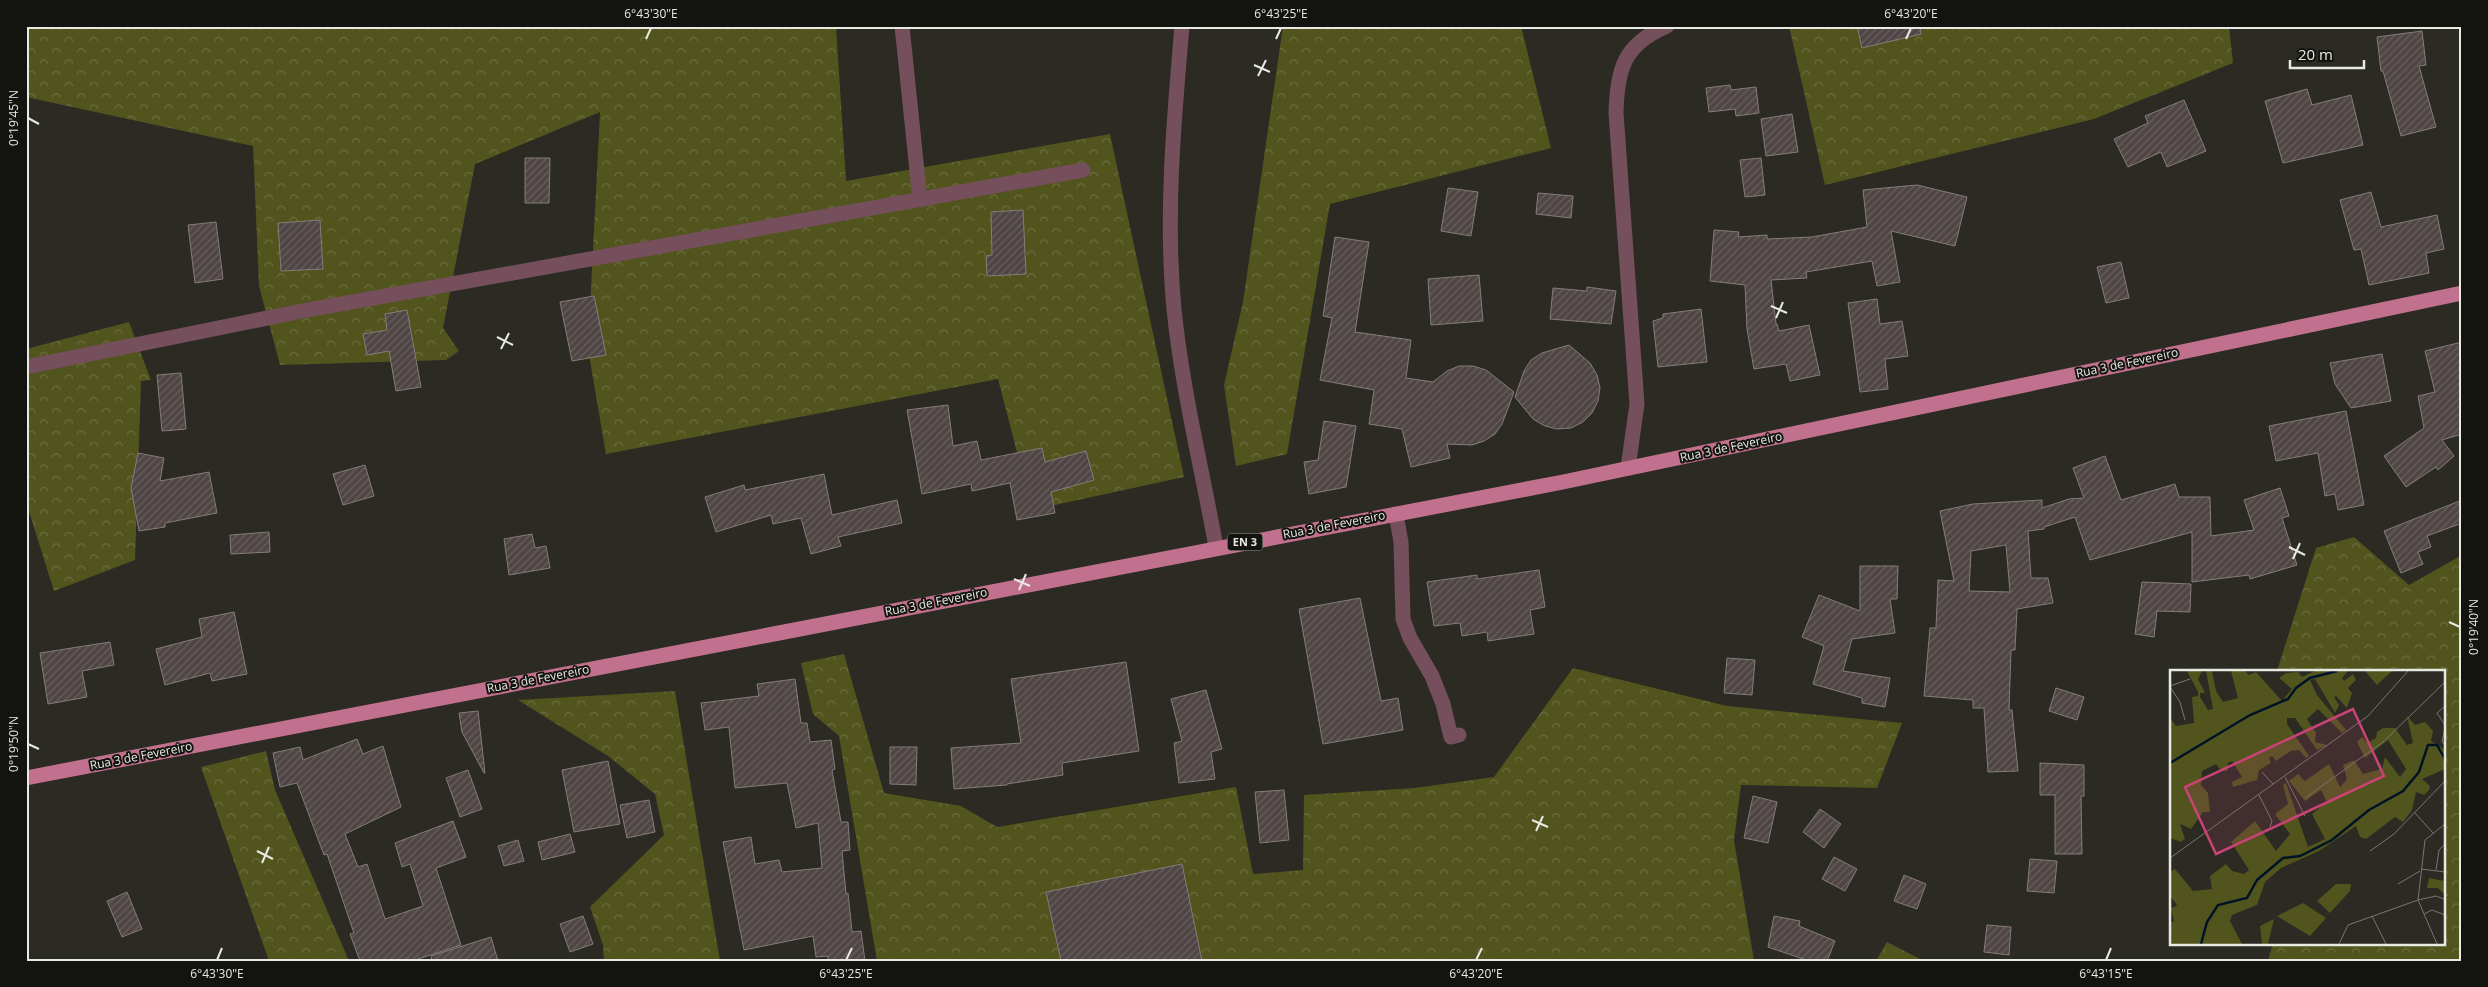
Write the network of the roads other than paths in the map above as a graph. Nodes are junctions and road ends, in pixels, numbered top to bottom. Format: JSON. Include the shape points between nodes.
{"nodes":[{"id":1,"x":902,"y":26,"type":"edge"},
{"id":2,"x":1182,"y":26,"type":"edge"},
{"id":3,"x":1667,"y":26,"type":"edge"},
{"id":4,"x":1083,"y":170,"type":"dead end"},
{"id":5,"x":920,"y":200,"type":"junction"},
{"id":6,"x":2462,"y":293,"type":"edge"},
{"id":7,"x":26,"y":367,"type":"edge"},
{"id":8,"x":1628,"y":468,"type":"junction"},
{"id":9,"x":1396,"y":514,"type":"junction"},
{"id":10,"x":1216,"y":547,"type":"junction"},
{"id":11,"x":1459,"y":735,"type":"dead end"},
{"id":12,"x":26,"y":778,"type":"edge"}],
"edges":[{"from":1,"to":5,"type":"street"},
{"from":2,"to":10,"type":"street","via":[[1172,143],[1174,309]]},
{"from":3,"to":8,"type":"street","via":[[1649,33],[1634,45],[1616,85],[1637,404]]},
{"from":4,"to":5,"type":"street"},
{"from":5,"to":7,"type":"street","via":[[302,311]]},
{"from":6,"to":8,"type":"main road","name":"Rua 3 de Fevereiro","number":"EN 3"},
{"from":8,"to":9,"type":"main road","name":"Rua 3 de Fevereiro","number":"EN 3"},
{"from":9,"to":10,"type":"main road","name":"Rua 3 de Fevereiro","number":"EN 3"},
{"from":9,"to":11,"type":"street","via":[[1401,542],[1403,619],[1438,691],[1451,737]]},
{"from":10,"to":12,"type":"main road","name":"Rua 3 de Fevereiro","number":"EN 3"}]}
